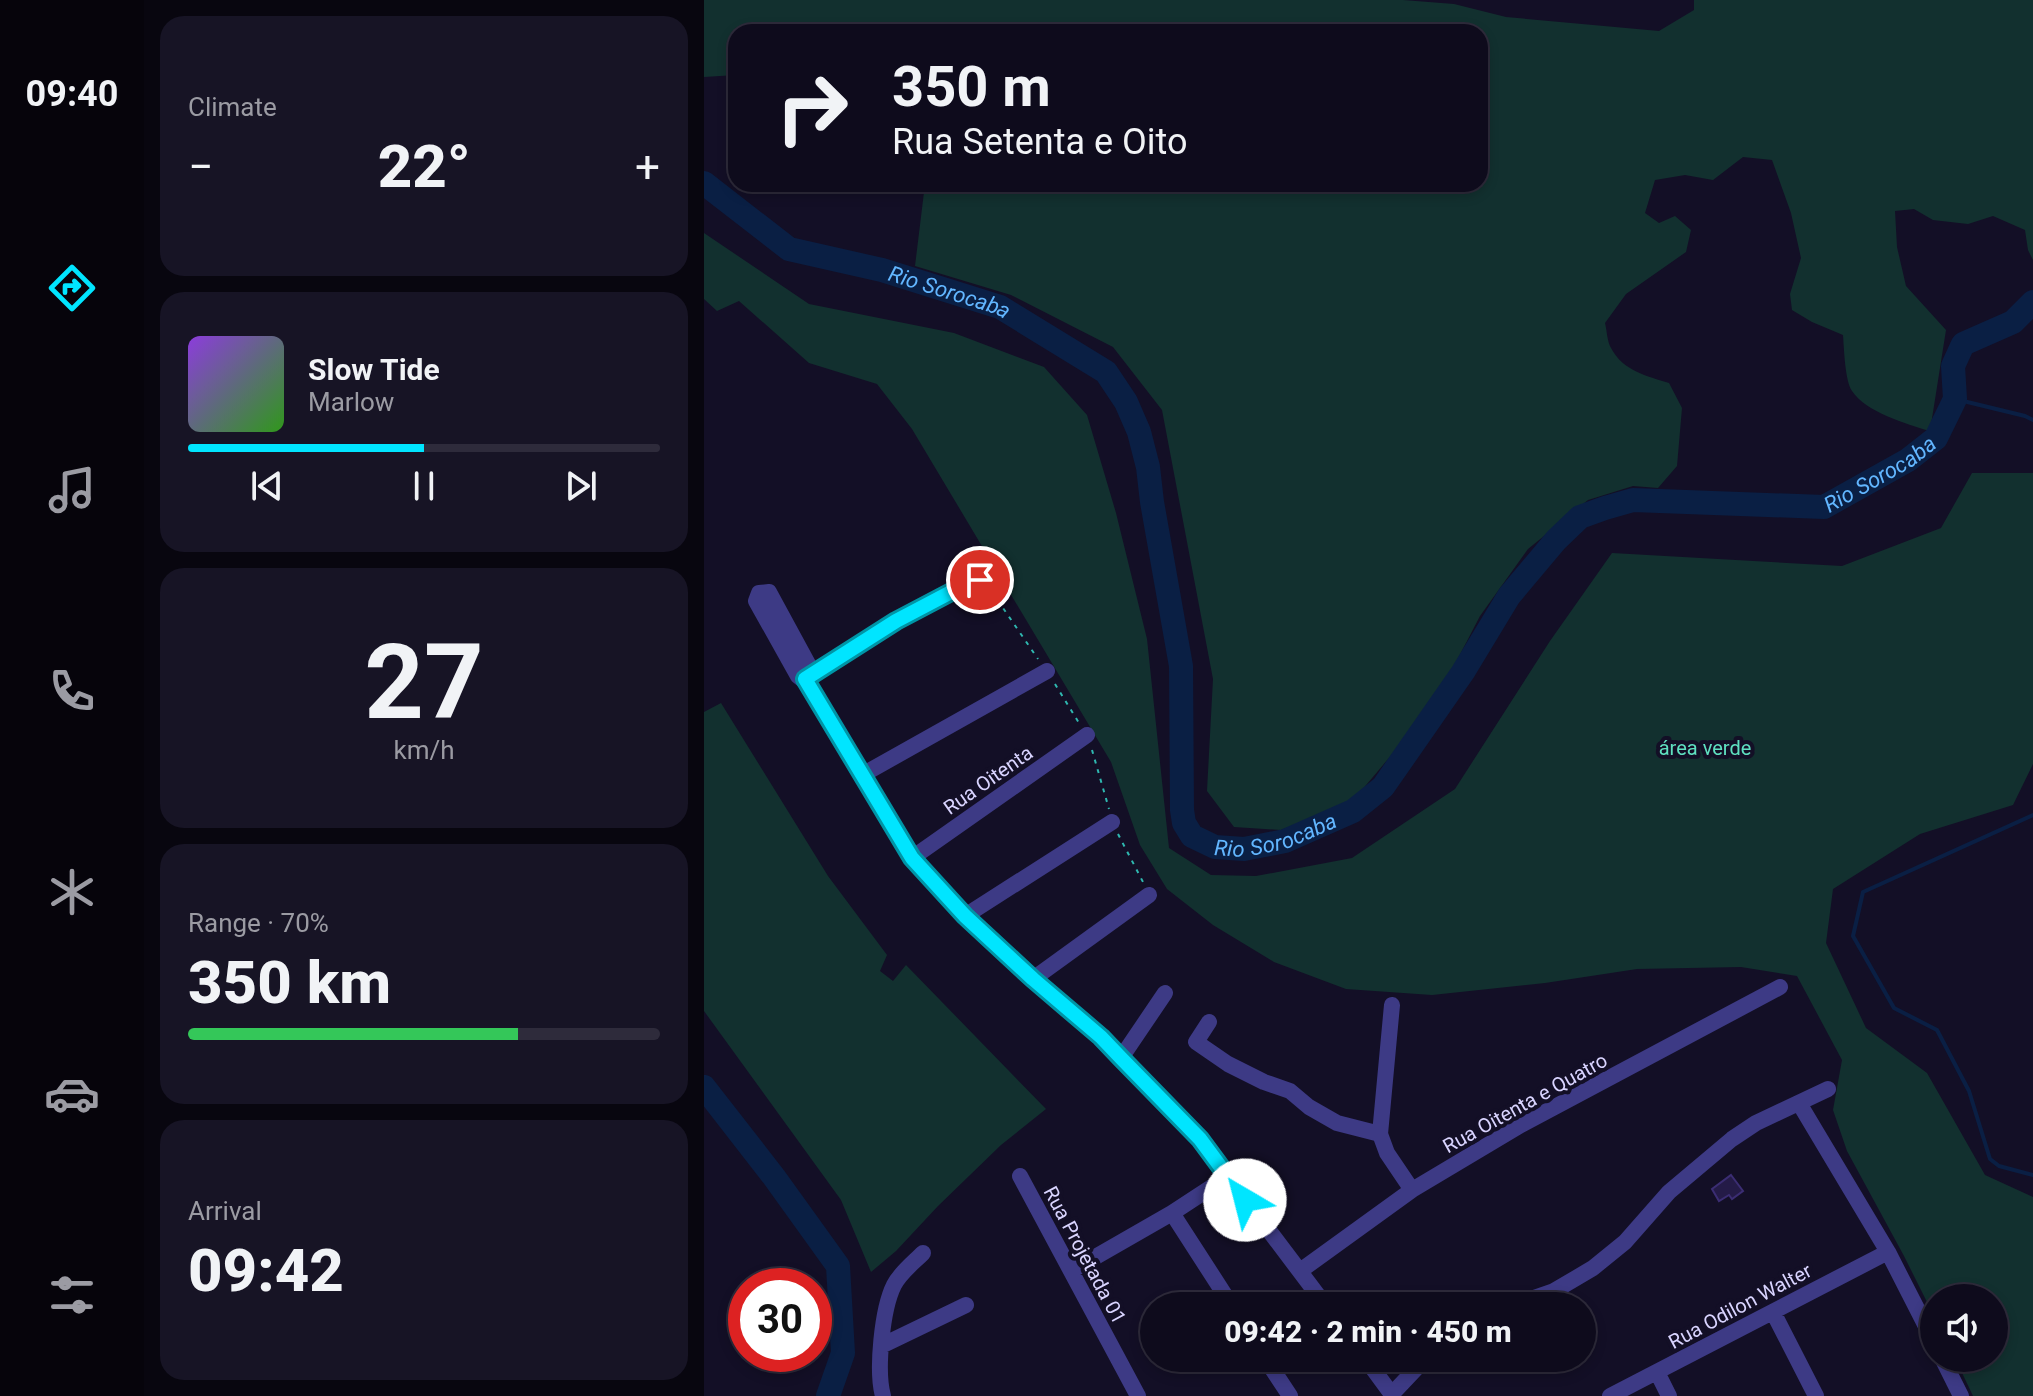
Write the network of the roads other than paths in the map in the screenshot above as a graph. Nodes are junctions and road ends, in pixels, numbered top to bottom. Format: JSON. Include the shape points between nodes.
{"nodes":[{"id":1,"x":980,"y":580,"type":"dead end"},
{"id":2,"x":1047,"y":671,"type":"dead end"},
{"id":3,"x":809,"y":676,"type":"junction"},
{"id":4,"x":1087,"y":735,"type":"dead end"},
{"id":5,"x":862,"y":775,"type":"junction"},
{"id":6,"x":1112,"y":822,"type":"dead end"},
{"id":7,"x":912,"y":858,"type":"junction"},
{"id":8,"x":1149,"y":895,"type":"dead end"},
{"id":9,"x":965,"y":916,"type":"junction"},
{"id":10,"x":1033,"y":979,"type":"junction"},
{"id":11,"x":1780,"y":987,"type":"dead end"},
{"id":12,"x":1165,"y":993,"type":"dead end"},
{"id":13,"x":1392,"y":1005,"type":"dead end"},
{"id":14,"x":1209,"y":1022,"type":"dead end"},
{"id":15,"x":1121,"y":1058,"type":"junction"},
{"id":16,"x":1828,"y":1089,"type":"dead end"},
{"id":17,"x":1799,"y":1103,"type":"junction"},
{"id":18,"x":1380,"y":1134,"type":"junction"},
{"id":19,"x":1020,"y":1176,"type":"dead end"},
{"id":20,"x":1227,"y":1177,"type":"junction"},
{"id":21,"x":1412,"y":1190,"type":"junction"},
{"id":22,"x":1172,"y":1213,"type":"junction"},
{"id":23,"x":1888,"y":1252,"type":"junction"},
{"id":24,"x":923,"y":1253,"type":"dead end"},
{"id":25,"x":1071,"y":1271,"type":"junction"},
{"id":26,"x":1300,"y":1271,"type":"junction"},
{"id":27,"x":1223,"y":1292,"type":"edge"},
{"id":28,"x":1316,"y":1292,"type":"edge"},
{"id":29,"x":1551,"y":1292,"type":"edge"},
{"id":30,"x":966,"y":1305,"type":"dead end"},
{"id":31,"x":1773,"y":1312,"type":"junction"},
{"id":32,"x":1920,"y":1315,"type":"edge"},
{"id":33,"x":881,"y":1346,"type":"junction"},
{"id":34,"x":1274,"y":1372,"type":"edge"},
{"id":35,"x":1376,"y":1372,"type":"edge"},
{"id":36,"x":1414,"y":1372,"type":"edge"},
{"id":37,"x":1657,"y":1372,"type":"junction"},
{"id":38,"x":1949,"y":1372,"type":"edge"},
{"id":39,"x":1393,"y":1395,"type":"edge"},
{"id":40,"x":883,"y":1396,"type":"edge"},
{"id":41,"x":1138,"y":1396,"type":"edge"},
{"id":42,"x":1290,"y":1396,"type":"edge"},
{"id":43,"x":1610,"y":1396,"type":"edge"},
{"id":44,"x":1669,"y":1396,"type":"edge"},
{"id":45,"x":1816,"y":1396,"type":"edge"},
{"id":46,"x":1961,"y":1396,"type":"edge"}],
"edges":[{"from":1,"to":3,"type":"street","via":[[896,621]]},
{"from":2,"to":5,"type":"street"},
{"from":3,"to":3,"type":"street","via":[[769,592],[759,593],[756,601],[800,679]]},
{"from":3,"to":5,"type":"street"},
{"from":4,"to":7,"type":"street","name":"Rua Oitenta"},
{"from":5,"to":7,"type":"street"},
{"from":6,"to":9,"type":"street"},
{"from":7,"to":9,"type":"street"},
{"from":8,"to":10,"type":"street"},
{"from":9,"to":10,"type":"street"},
{"from":10,"to":15,"type":"street"},
{"from":11,"to":21,"type":"street","name":"Rua Oitenta e Quatro","via":[[1521,1125]]},
{"from":12,"to":15,"type":"street"},
{"from":13,"to":18,"type":"street"},
{"from":14,"to":18,"type":"street","via":[[1196,1042],[1215,1055],[1290,1091],[1337,1123]]},
{"from":15,"to":20,"type":"street","via":[[1200,1139]]},
{"from":16,"to":17,"type":"street"},
{"from":17,"to":23,"type":"street"},
{"from":17,"to":29,"type":"street","via":[[1732,1139],[1669,1192],[1625,1242]]},
{"from":18,"to":21,"type":"street"},
{"from":19,"to":25,"type":"street","name":"Rua Projetada 01"},
{"from":20,"to":22,"type":"street"},
{"from":20,"to":26,"type":"street"},
{"from":21,"to":26,"type":"street","name":"Rua Oitenta e Quatro"},
{"from":22,"to":25,"type":"street"},
{"from":22,"to":27,"type":"street"},
{"from":23,"to":31,"type":"street","name":"Rua Odilon Walter"},
{"from":23,"to":32,"type":"street"},
{"from":24,"to":33,"type":"street","via":[[894,1285]]},
{"from":25,"to":41,"type":"street","name":"Rua Projetada 01"},
{"from":26,"to":28,"type":"street"},
{"from":30,"to":33,"type":"street"},
{"from":31,"to":37,"type":"street","name":"Rua Odilon Walter"},
{"from":31,"to":45,"type":"street"},
{"from":33,"to":40,"type":"street"},
{"from":34,"to":42,"type":"street"},
{"from":35,"to":39,"type":"street"},
{"from":36,"to":39,"type":"street"},
{"from":37,"to":43,"type":"street","name":"Rua Odilon Walter"},
{"from":37,"to":44,"type":"street"},
{"from":38,"to":46,"type":"street"}]}
